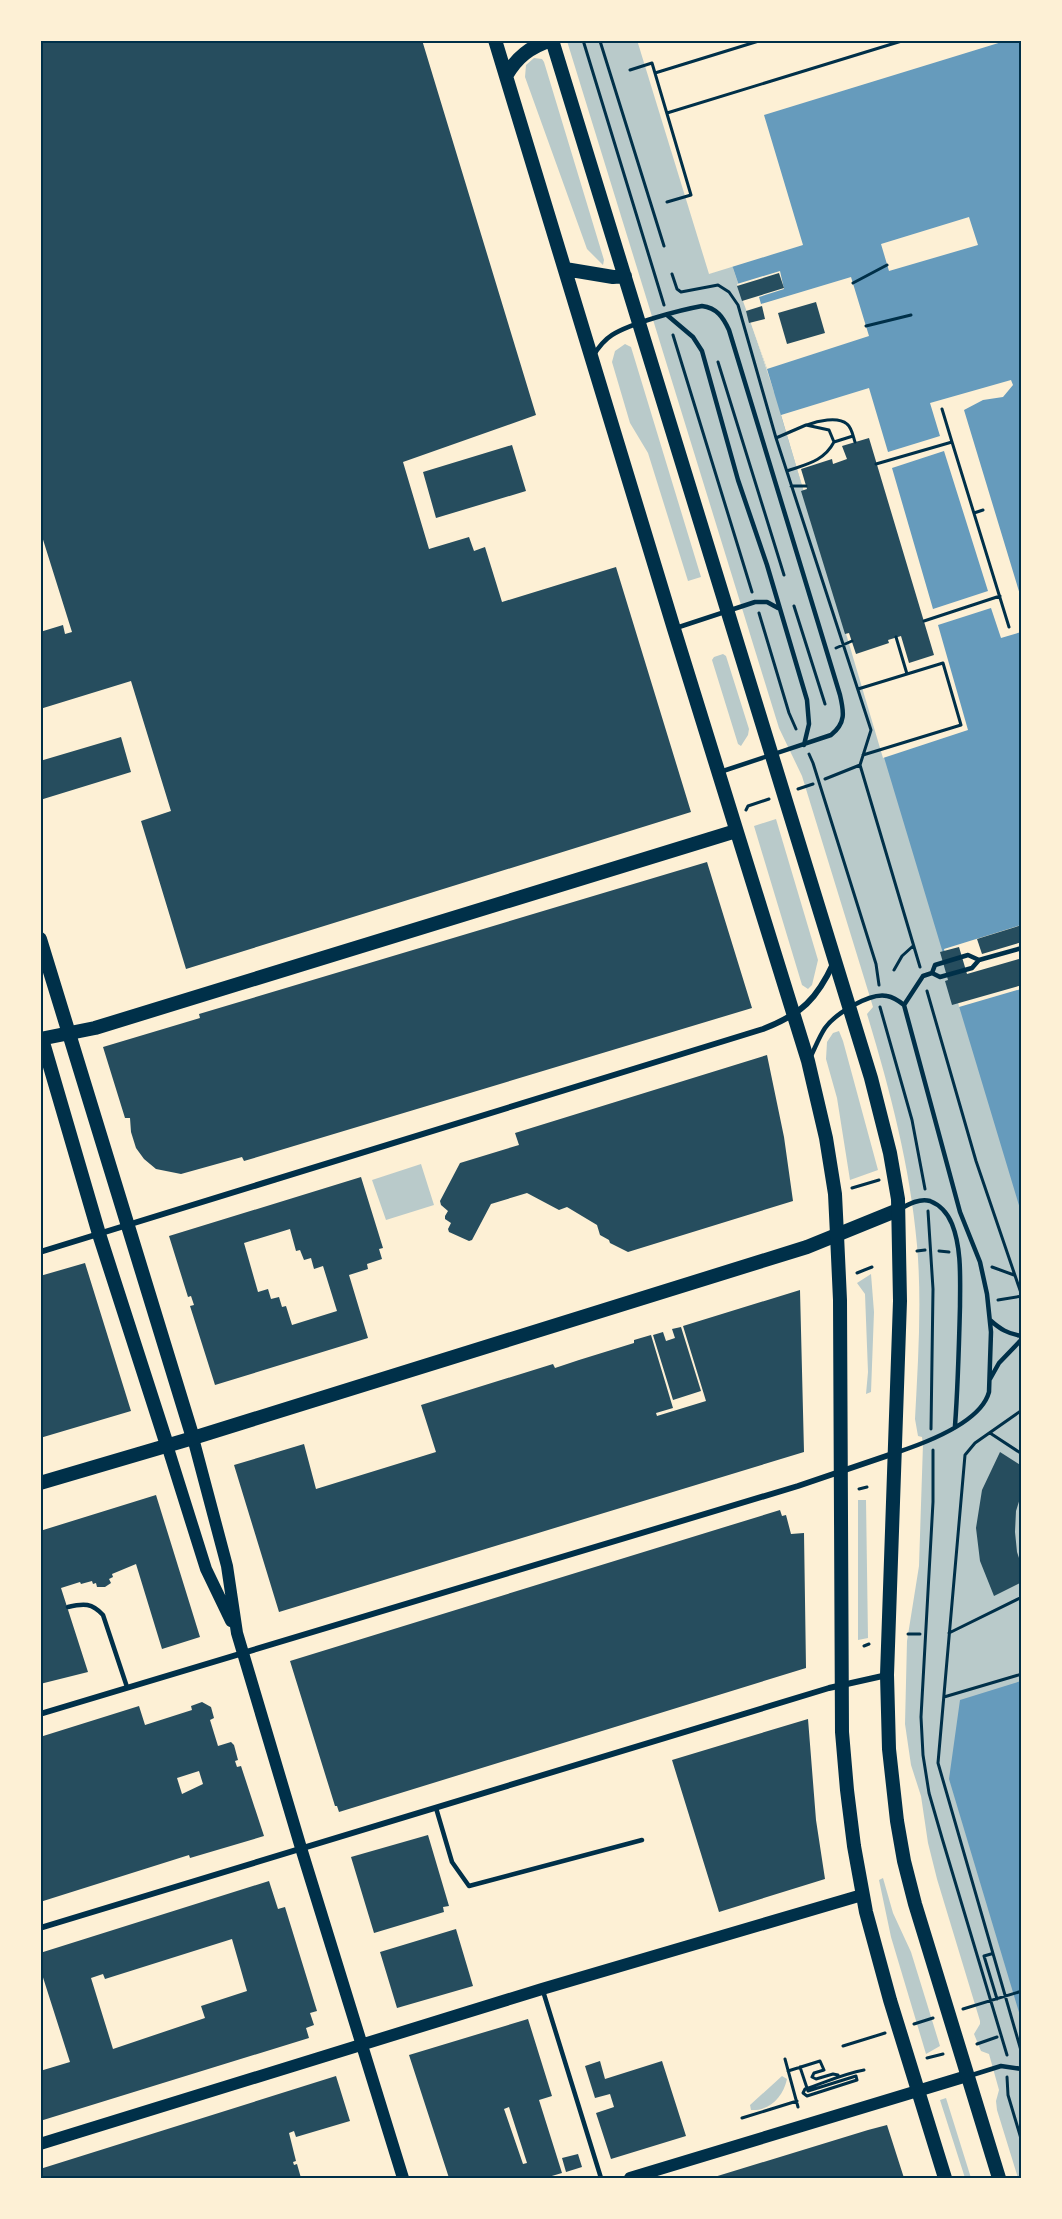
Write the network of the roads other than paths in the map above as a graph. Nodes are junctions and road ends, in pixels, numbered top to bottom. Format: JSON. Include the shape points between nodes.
{"nodes":[{"id":1,"x":495,"y":40,"type":"edge"},
{"id":2,"x":552,"y":40,"type":"edge"},
{"id":3,"x":506,"y":76,"type":"junction"},
{"id":4,"x":565,"y":270,"type":"junction"},
{"id":5,"x":625,"y":276,"type":"junction"},
{"id":6,"x":667,"y":315,"type":"junction"},
{"id":7,"x":639,"y":323,"type":"junction"},
{"id":8,"x":592,"y":358,"type":"junction"},
{"id":9,"x":778,"y":608,"type":"junction"},
{"id":10,"x":727,"y":611,"type":"junction"},
{"id":11,"x":674,"y":629,"type":"junction"},
{"id":12,"x":804,"y":745,"type":"junction"},
{"id":13,"x":772,"y":755,"type":"junction"},
{"id":14,"x":718,"y":772,"type":"junction"},
{"id":15,"x":736,"y":831,"type":"junction"},
{"id":16,"x":40,"y":939,"type":"edge"},
{"id":17,"x":1022,"y":948,"type":"edge"},
{"id":18,"x":979,"y":960,"type":"junction"},
{"id":19,"x":835,"y":961,"type":"junction"},
{"id":20,"x":932,"y":974,"type":"junction"},
{"id":21,"x":904,"y":1005,"type":"junction"},
{"id":22,"x":848,"y":1009,"type":"junction"},
{"id":23,"x":793,"y":1014,"type":"junction"},
{"id":24,"x":70,"y":1034,"type":"junction"},
{"id":25,"x":41,"y":1038,"type":"edge"},
{"id":26,"x":808,"y":1061,"type":"junction"},
{"id":27,"x":898,"y":1210,"type":"junction"},
{"id":28,"x":126,"y":1224,"type":"junction"},
{"id":29,"x":99,"y":1234,"type":"junction"},
{"id":30,"x":837,"y":1235,"type":"junction"},
{"id":31,"x":40,"y":1252,"type":"edge"},
{"id":32,"x":990,"y":1320,"type":"junction"},
{"id":33,"x":1022,"y":1337,"type":"edge"},
{"id":34,"x":989,"y":1381,"type":"junction"},
{"id":35,"x":955,"y":1426,"type":"junction"},
{"id":36,"x":193,"y":1438,"type":"junction"},
{"id":37,"x":167,"y":1445,"type":"junction"},
{"id":38,"x":896,"y":1453,"type":"junction"},
{"id":39,"x":840,"y":1472,"type":"junction"},
{"id":40,"x":40,"y":1483,"type":"edge"},
{"id":41,"x":68,"y":1607,"type":"dead end"},
{"id":42,"x":237,"y":1633,"type":"junction"},
{"id":43,"x":243,"y":1653,"type":"junction"},
{"id":44,"x":887,"y":1675,"type":"junction"},
{"id":45,"x":842,"y":1684,"type":"junction"},
{"id":46,"x":126,"y":1687,"type":"junction"},
{"id":47,"x":40,"y":1714,"type":"edge"},
{"id":48,"x":436,"y":1808,"type":"junction"},
{"id":49,"x":642,"y":1840,"type":"dead end"},
{"id":50,"x":301,"y":1848,"type":"junction"},
{"id":51,"x":862,"y":1894,"type":"junction"},
{"id":52,"x":40,"y":1928,"type":"edge"},
{"id":53,"x":542,"y":1989,"type":"junction"},
{"id":54,"x":361,"y":2045,"type":"junction"},
{"id":55,"x":1022,"y":2070,"type":"edge"},
{"id":56,"x":968,"y":2076,"type":"junction"},
{"id":57,"x":918,"y":2091,"type":"junction"},
{"id":58,"x":40,"y":2144,"type":"edge"},
{"id":59,"x":403,"y":2178,"type":"edge"},
{"id":60,"x":601,"y":2178,"type":"edge"},
{"id":61,"x":630,"y":2178,"type":"edge"},
{"id":62,"x":945,"y":2178,"type":"edge"},
{"id":63,"x":999,"y":2178,"type":"edge"}],
"edges":[{"from":1,"to":3,"type":"main road"},
{"from":2,"to":3,"type":"main road","via":[[523,53]]},
{"from":2,"to":5,"type":"main road"},
{"from":3,"to":4,"type":"main road"},
{"from":4,"to":5,"type":"main road"},
{"from":4,"to":8,"type":"main road"},
{"from":5,"to":7,"type":"main road"},
{"from":6,"to":7,"type":"lane"},
{"from":6,"to":9,"type":"lane","via":[[693,337],[702,351]]},
{"from":6,"to":12,"type":"lane","via":[[692,307],[710,307],[729,330],[843,710],[838,729]]},
{"from":7,"to":8,"type":"lane","via":[[612,334]]},
{"from":7,"to":10,"type":"main road"},
{"from":8,"to":11,"type":"main road"},
{"from":9,"to":10,"type":"lane","via":[[761,602]]},
{"from":9,"to":12,"type":"lane","via":[[807,700],[809,724]]},
{"from":10,"to":11,"type":"lane"},
{"from":10,"to":13,"type":"main road"},
{"from":11,"to":14,"type":"main road"},
{"from":12,"to":13,"type":"lane"},
{"from":13,"to":14,"type":"lane"},
{"from":13,"to":19,"type":"main road"},
{"from":14,"to":15,"type":"main road"},
{"from":15,"to":23,"type":"main road"},
{"from":15,"to":24,"type":"main road"},
{"from":16,"to":24,"type":"main road"},
{"from":17,"to":18,"type":"lane"},
{"from":18,"to":20,"type":"lane","via":[[972,968],[940,977]]},
{"from":18,"to":20,"type":"lane","via":[[968,955],[935,964]]},
{"from":19,"to":22,"type":"main road"},
{"from":19,"to":23,"type":"street","via":[[816,996]]},
{"from":20,"to":21,"type":"lane","via":[[923,976]]},
{"from":21,"to":22,"type":"lane","via":[[879,995]]},
{"from":21,"to":32,"type":"lane","via":[[960,1212],[980,1262]]},
{"from":22,"to":26,"type":"lane","via":[[830,1022]]},
{"from":22,"to":27,"type":"main road","via":[[878,1105],[895,1176]]},
{"from":23,"to":26,"type":"main road"},
{"from":23,"to":28,"type":"street","via":[[763,1029]]},
{"from":24,"to":25,"type":"main road"},
{"from":24,"to":28,"type":"main road"},
{"from":25,"to":29,"type":"main road"},
{"from":26,"to":30,"type":"main road","via":[[826,1138]]},
{"from":27,"to":30,"type":"main road"},
{"from":27,"to":35,"type":"lane","via":[[916,1202],[931,1202],[946,1214],[954,1232],[960,1292]]},
{"from":27,"to":38,"type":"main road"},
{"from":28,"to":29,"type":"street"},
{"from":28,"to":36,"type":"main road"},
{"from":29,"to":31,"type":"street"},
{"from":29,"to":37,"type":"main road"},
{"from":30,"to":36,"type":"main road"},
{"from":30,"to":39,"type":"main road"},
{"from":32,"to":33,"type":"lane","via":[[1011,1335]]},
{"from":32,"to":34,"type":"lane"},
{"from":33,"to":34,"type":"lane"},
{"from":34,"to":35,"type":"lane","via":[[988,1396],[982,1405]]},
{"from":35,"to":38,"type":"lane"},
{"from":36,"to":37,"type":"main road"},
{"from":36,"to":42,"type":"main road","via":[[227,1566]]},
{"from":37,"to":40,"type":"main road"},
{"from":37,"to":42,"type":"main road","via":[[206,1569]]},
{"from":38,"to":39,"type":"street"},
{"from":38,"to":44,"type":"main road"},
{"from":39,"to":43,"type":"street"},
{"from":39,"to":45,"type":"main road"},
{"from":41,"to":46,"type":"lane","via":[[84,1603],[96,1607],[103,1615]]},
{"from":42,"to":43,"type":"main road"},
{"from":43,"to":46,"type":"street"},
{"from":43,"to":50,"type":"main road"},
{"from":44,"to":45,"type":"street"},
{"from":44,"to":56,"type":"main road","via":[[889,1749],[904,1861]]},
{"from":45,"to":48,"type":"street"},
{"from":45,"to":51,"type":"main road","via":[[847,1790]]},
{"from":46,"to":47,"type":"street"},
{"from":48,"to":49,"type":"lane","via":[[452,1862],[469,1886]]},
{"from":48,"to":50,"type":"street"},
{"from":50,"to":52,"type":"street"},
{"from":50,"to":54,"type":"main road"},
{"from":51,"to":53,"type":"main road"},
{"from":51,"to":57,"type":"main road"},
{"from":53,"to":54,"type":"main road"},
{"from":53,"to":60,"type":"lane"},
{"from":54,"to":58,"type":"main road"},
{"from":54,"to":59,"type":"main road"},
{"from":55,"to":56,"type":"lane","via":[[1001,2066]]},
{"from":56,"to":57,"type":"main road"},
{"from":56,"to":63,"type":"main road"},
{"from":57,"to":61,"type":"main road"},
{"from":57,"to":62,"type":"main road"}]}
